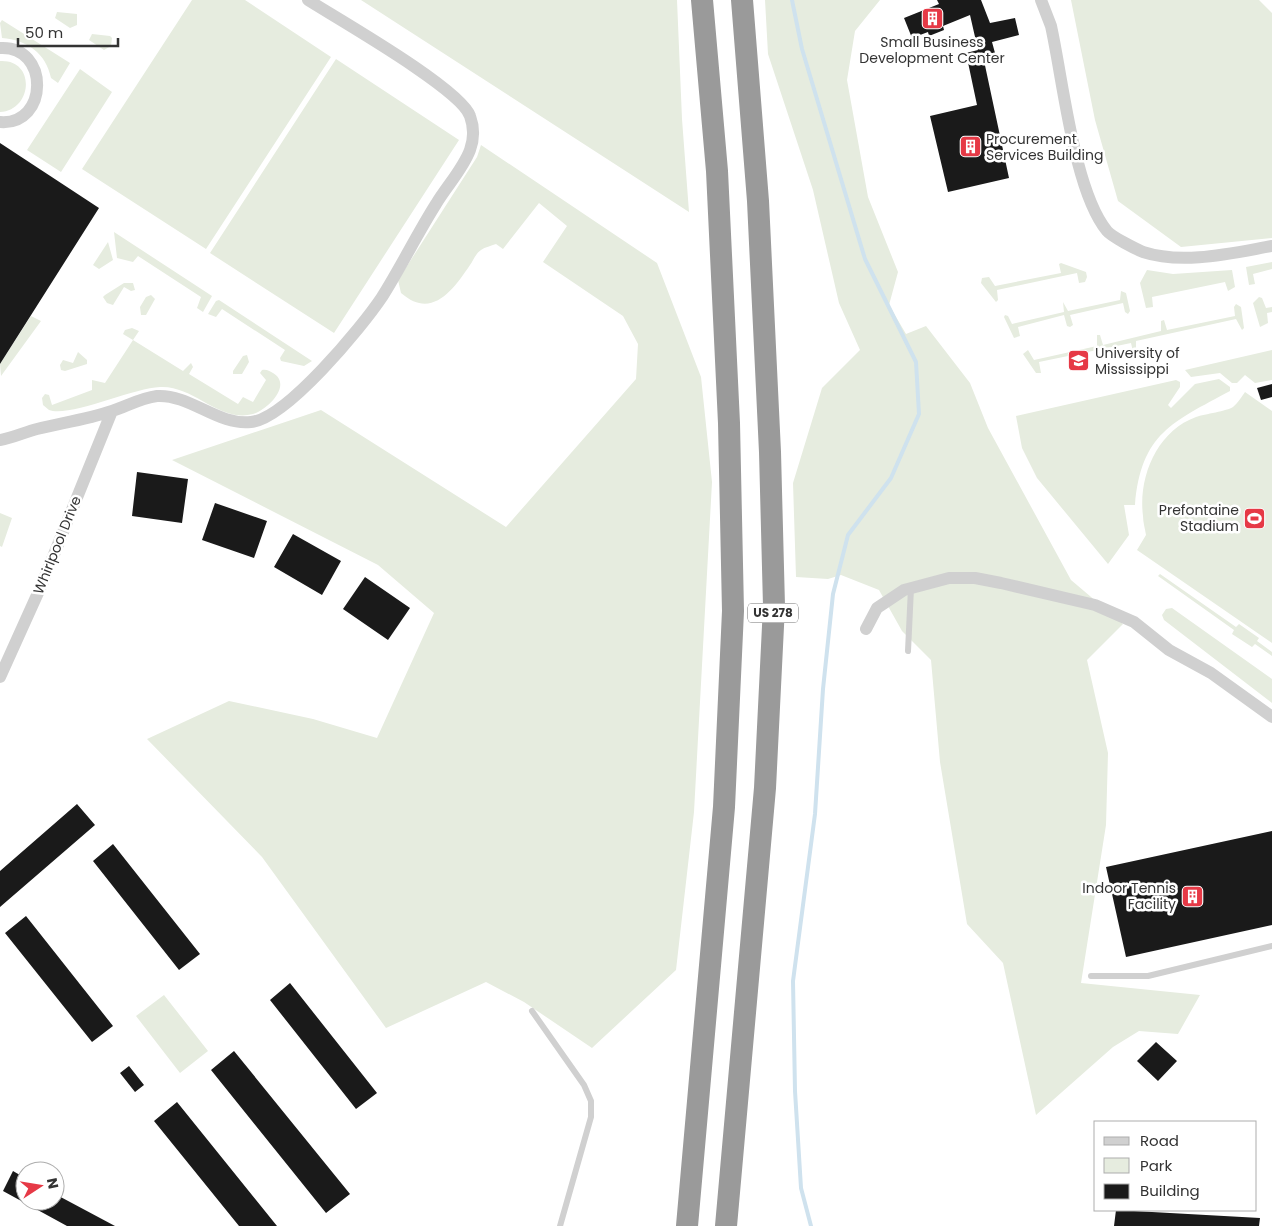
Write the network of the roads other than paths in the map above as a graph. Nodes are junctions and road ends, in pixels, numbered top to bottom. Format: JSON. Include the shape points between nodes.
{"nodes":[{"id":1,"x":308,"y":0,"type":"edge"},
{"id":2,"x":702,"y":0,"type":"edge"},
{"id":3,"x":742,"y":0,"type":"edge"},
{"id":4,"x":1041,"y":0,"type":"edge"},
{"id":5,"x":0,"y":48,"type":"edge"},
{"id":6,"x":0,"y":122,"type":"edge"},
{"id":7,"x":1272,"y":246,"type":"edge"},
{"id":8,"x":112,"y":411,"type":"junction"},
{"id":9,"x":0,"y":440,"type":"edge"},
{"id":10,"x":911,"y":588,"type":"junction"},
{"id":11,"x":866,"y":629,"type":"dead end"},
{"id":12,"x":908,"y":651,"type":"dead end"},
{"id":13,"x":0,"y":677,"type":"edge"},
{"id":14,"x":1272,"y":717,"type":"edge"},
{"id":15,"x":1272,"y":946,"type":"edge"},
{"id":16,"x":1091,"y":976,"type":"dead end"},
{"id":17,"x":532,"y":1011,"type":"dead end"},
{"id":18,"x":695,"y":1137,"type":"junction"},
{"id":19,"x":732,"y":1165,"type":"junction"},
{"id":20,"x":560,"y":1226,"type":"edge"},
{"id":21,"x":675,"y":1226,"type":"edge"},
{"id":22,"x":687,"y":1226,"type":"edge"},
{"id":23,"x":726,"y":1226,"type":"edge"},
{"id":24,"x":735,"y":1226,"type":"edge"}],
"edges":[{"from":1,"to":8,"type":"street","via":[[389,50],[461,102],[473,125],[470,151],[381,298],[325,366],[274,413],[251,422],[232,420],[184,400],[158,396]]},
{"from":2,"to":18,"type":"highway","number":"US 278","via":[[717,171],[729,423],[733,611],[724,807]]},
{"from":3,"to":19,"type":"highway","number":"US 278","via":[[759,211],[774,606],[766,788]]},
{"from":4,"to":7,"type":"street","via":[[1051,26],[1087,195],[1108,232],[1143,252],[1165,256],[1220,254]]},
{"from":5,"to":6,"type":"street","via":[[17,51],[28,58],[35,68],[38,92],[26,113],[16,120]]},
{"from":8,"to":9,"type":"street"},
{"from":8,"to":13,"type":"street","name":"Whirlpool Drive","via":[[42,584]]},
{"from":10,"to":11,"type":"street","via":[[877,608]]},
{"from":10,"to":12,"type":"lane"},
{"from":10,"to":14,"type":"street","via":[[949,578],[975,578],[1095,605],[1134,622],[1169,650],[1211,673]]},
{"from":15,"to":16,"type":"lane","via":[[1148,976]]},
{"from":17,"to":20,"type":"lane","via":[[584,1085],[591,1101],[591,1117]]},
{"from":18,"to":21,"type":"highway"},
{"from":18,"to":22,"type":"highway","number":"US 278"},
{"from":19,"to":23,"type":"highway","number":"US 278"},
{"from":19,"to":24,"type":"highway"}]}
